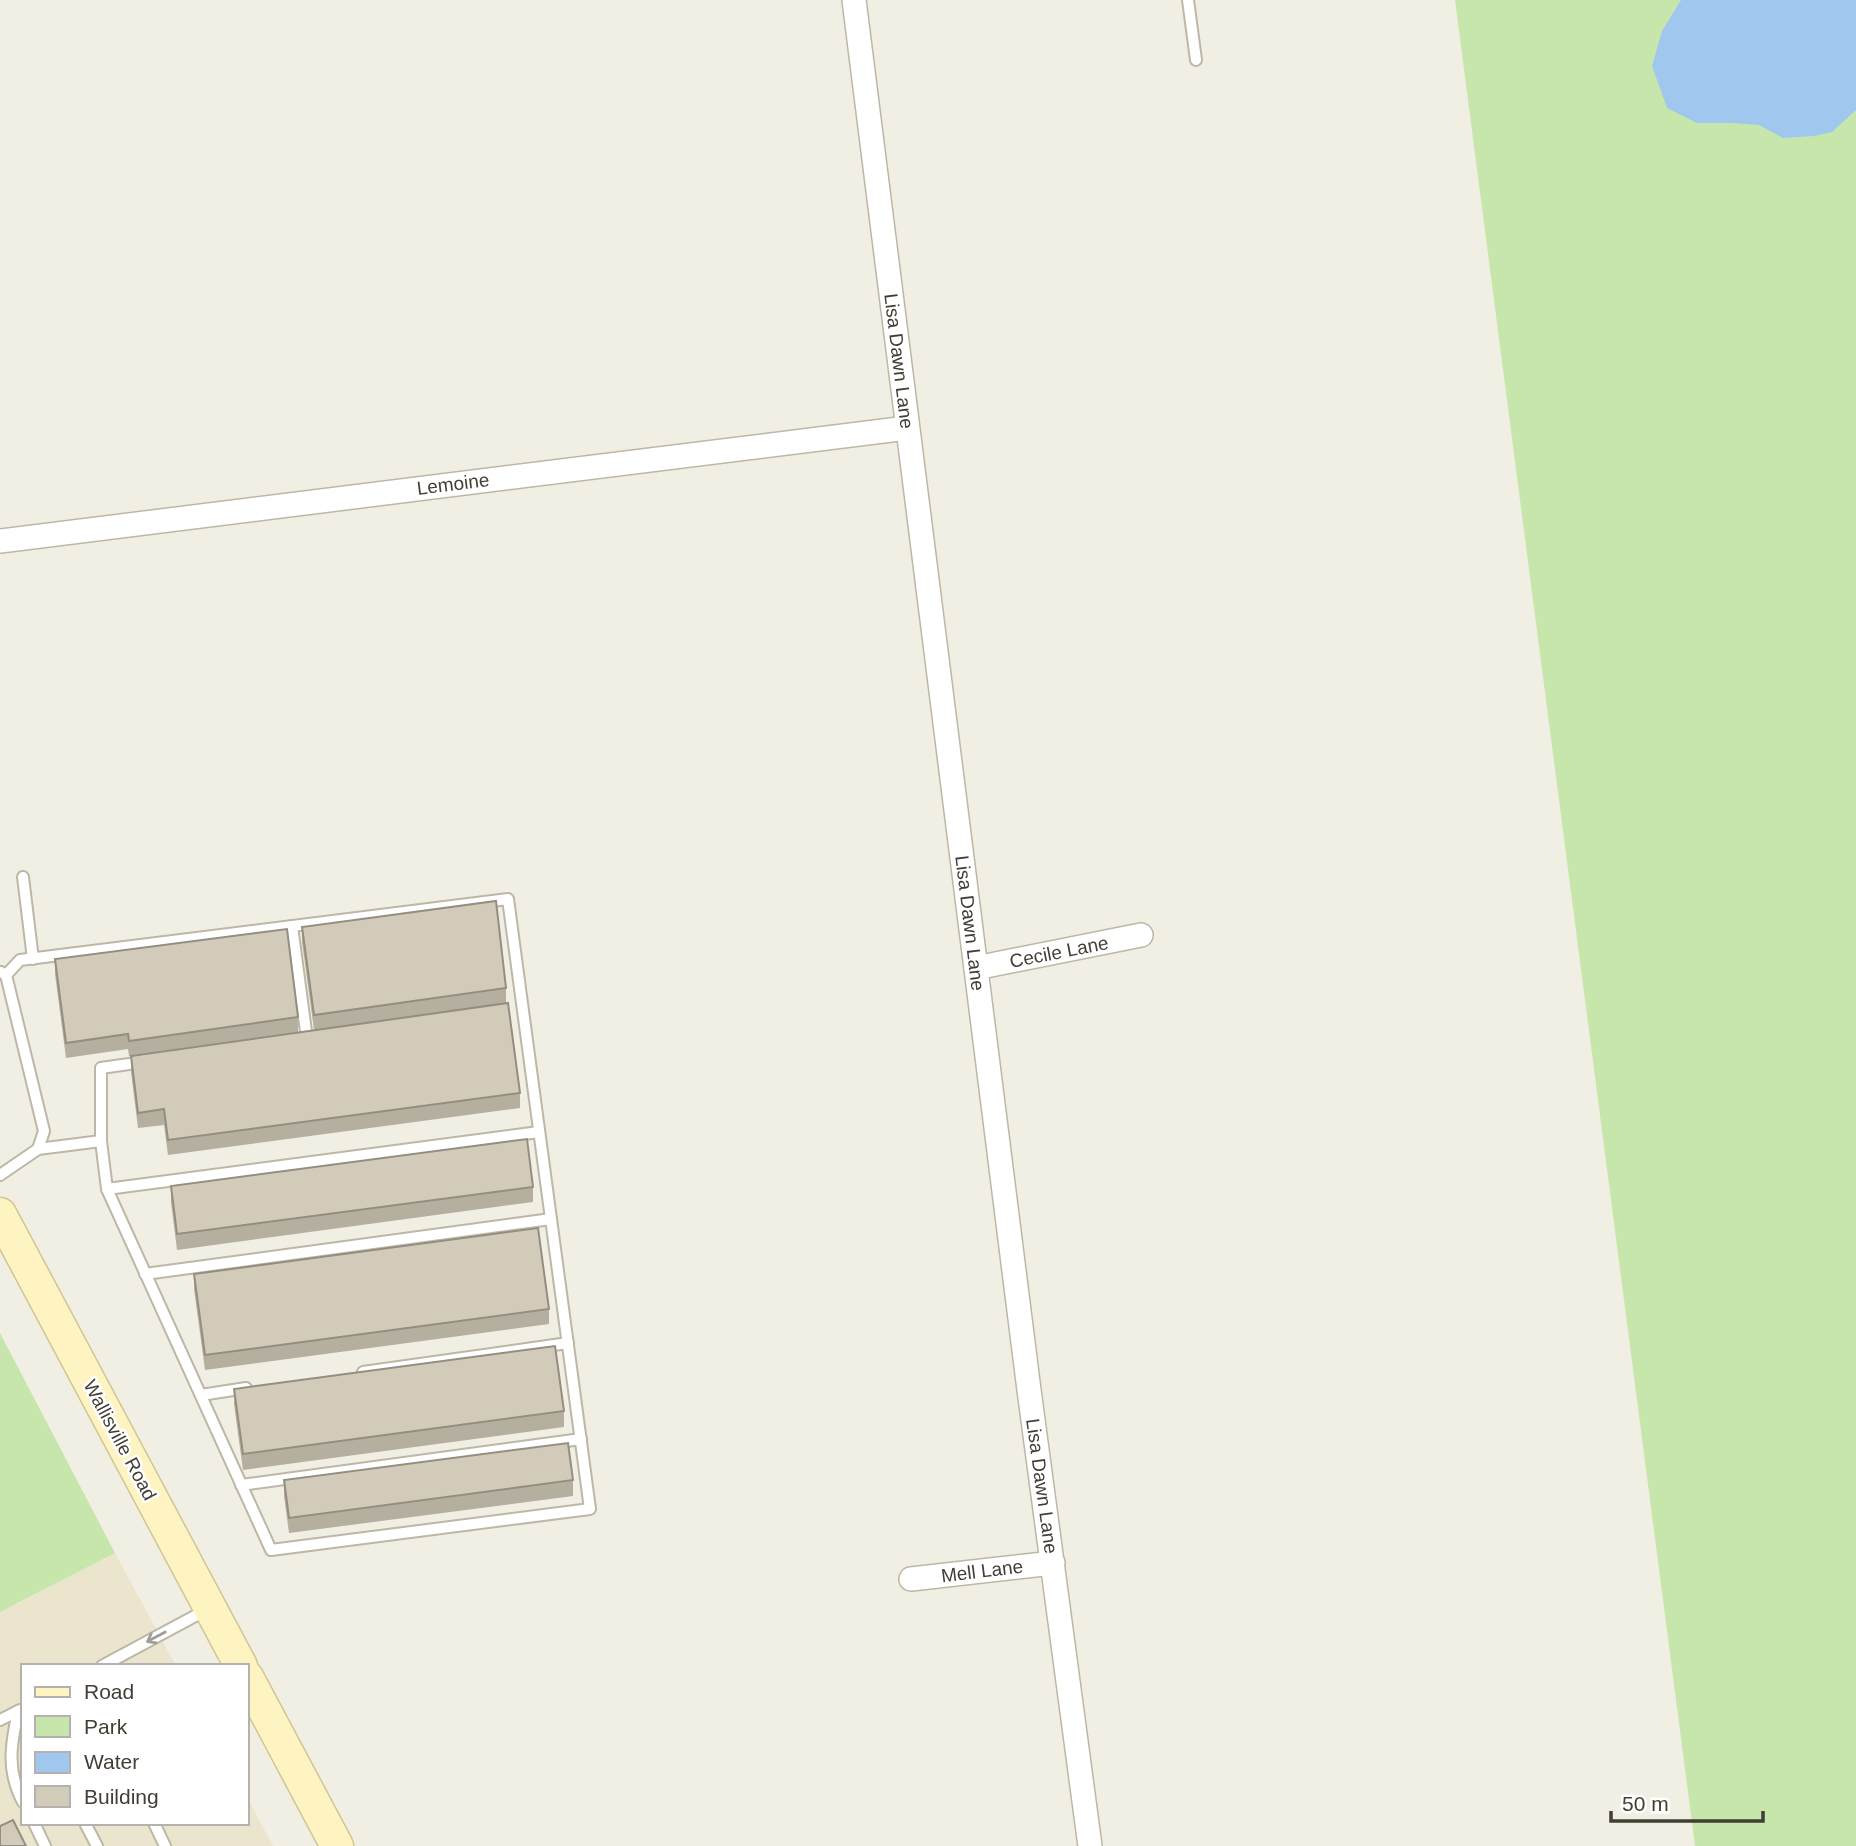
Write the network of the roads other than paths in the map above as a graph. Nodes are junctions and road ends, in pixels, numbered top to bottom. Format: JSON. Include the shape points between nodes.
{"nodes":[{"id":1,"x":854,"y":0,"type":"edge"},
{"id":2,"x":1188,"y":0,"type":"edge"},
{"id":3,"x":1196,"y":60,"type":"dead end"},
{"id":4,"x":907,"y":428,"type":"junction"},
{"id":5,"x":0,"y":541,"type":"edge"},
{"id":6,"x":23,"y":877,"type":"dead end"},
{"id":7,"x":292,"y":926,"type":"junction"},
{"id":8,"x":1142,"y":936,"type":"dead end"},
{"id":9,"x":33,"y":959,"type":"junction"},
{"id":10,"x":976,"y":968,"type":"junction"},
{"id":11,"x":3,"y":973,"type":"edge"},
{"id":12,"x":522,"y":1009,"type":"junction"},
{"id":13,"x":509,"y":1011,"type":"edge"},
{"id":14,"x":321,"y":1037,"type":"edge"},
{"id":15,"x":307,"y":1039,"type":"junction"},
{"id":16,"x":293,"y":1041,"type":"edge"},
{"id":17,"x":156,"y":1060,"type":"edge"},
{"id":18,"x":539,"y":1132,"type":"junction"},
{"id":19,"x":101,"y":1141,"type":"junction"},
{"id":20,"x":38,"y":1149,"type":"junction"},
{"id":21,"x":0,"y":1175,"type":"edge"},
{"id":22,"x":107,"y":1189,"type":"junction"},
{"id":23,"x":0,"y":1213,"type":"edge"},
{"id":24,"x":551,"y":1219,"type":"junction"},
{"id":25,"x":145,"y":1274,"type":"junction"},
{"id":26,"x":568,"y":1343,"type":"junction"},
{"id":27,"x":350,"y":1374,"type":"edge"},
{"id":28,"x":255,"y":1387,"type":"edge"},
{"id":29,"x":201,"y":1395,"type":"junction"},
{"id":30,"x":581,"y":1439,"type":"junction"},
{"id":31,"x":241,"y":1485,"type":"junction"},
{"id":32,"x":1053,"y":1563,"type":"junction"},
{"id":33,"x":911,"y":1579,"type":"dead end"},
{"id":34,"x":210,"y":1608,"type":"junction"},
{"id":35,"x":106,"y":1664,"type":"edge"},
{"id":36,"x":240,"y":1664,"type":"edge"},
{"id":37,"x":248,"y":1679,"type":"edge"},
{"id":38,"x":20,"y":1709,"type":"edge"},
{"id":39,"x":0,"y":1720,"type":"edge"},
{"id":40,"x":21,"y":1797,"type":"edge"},
{"id":41,"x":35,"y":1825,"type":"edge"},
{"id":42,"x":86,"y":1825,"type":"edge"},
{"id":43,"x":155,"y":1825,"type":"edge"},
{"id":44,"x":46,"y":1846,"type":"edge"},
{"id":45,"x":97,"y":1846,"type":"edge"},
{"id":46,"x":165,"y":1846,"type":"edge"},
{"id":47,"x":337,"y":1846,"type":"edge"},
{"id":48,"x":1090,"y":1846,"type":"edge"}],
"edges":[{"from":1,"to":4,"type":"street","name":"Lisa Dawn Lane"},
{"from":2,"to":3,"type":"lane"},
{"from":4,"to":5,"type":"street","name":"Lemoine"},
{"from":4,"to":10,"type":"street","name":"Lisa Dawn Lane"},
{"from":6,"to":9,"type":"lane"},
{"from":7,"to":9,"type":"lane"},
{"from":7,"to":12,"type":"lane","via":[[508,899]]},
{"from":7,"to":15,"type":"lane"},
{"from":8,"to":10,"type":"street","name":"Cecile Lane"},
{"from":9,"to":11,"type":"lane","via":[[20,960]]},
{"from":10,"to":32,"type":"street","name":"Lisa Dawn Lane"},
{"from":11,"to":20,"type":"lane","via":[[44,1132]]},
{"from":12,"to":13,"type":"lane"},
{"from":12,"to":18,"type":"lane"},
{"from":14,"to":15,"type":"lane"},
{"from":15,"to":16,"type":"lane"},
{"from":17,"to":19,"type":"lane","via":[[101,1068]]},
{"from":18,"to":22,"type":"lane"},
{"from":18,"to":24,"type":"lane"},
{"from":19,"to":20,"type":"lane"},
{"from":19,"to":22,"type":"lane"},
{"from":20,"to":21,"type":"lane"},
{"from":22,"to":25,"type":"lane"},
{"from":23,"to":34,"type":"main road","name":"Wallisville Road"},
{"from":24,"to":25,"type":"lane"},
{"from":24,"to":26,"type":"lane"},
{"from":25,"to":29,"type":"lane"},
{"from":26,"to":27,"type":"lane"},
{"from":26,"to":30,"type":"lane"},
{"from":28,"to":29,"type":"lane"},
{"from":29,"to":31,"type":"lane"},
{"from":30,"to":31,"type":"lane"},
{"from":30,"to":31,"type":"lane","via":[[590,1509],[271,1550]]},
{"from":32,"to":33,"type":"street","name":"Mell Lane"},
{"from":32,"to":48,"type":"street","name":"Lisa Dawn Lane"},
{"from":34,"to":35,"type":"lane","one_way":true},
{"from":34,"to":36,"type":"main road","name":"Wallisville Road"},
{"from":37,"to":47,"type":"main road"},
{"from":38,"to":39,"type":"lane"},
{"from":38,"to":40,"type":"lane","via":[[10,1757]]},
{"from":41,"to":44,"type":"lane"},
{"from":42,"to":45,"type":"lane"},
{"from":43,"to":46,"type":"lane"}]}
